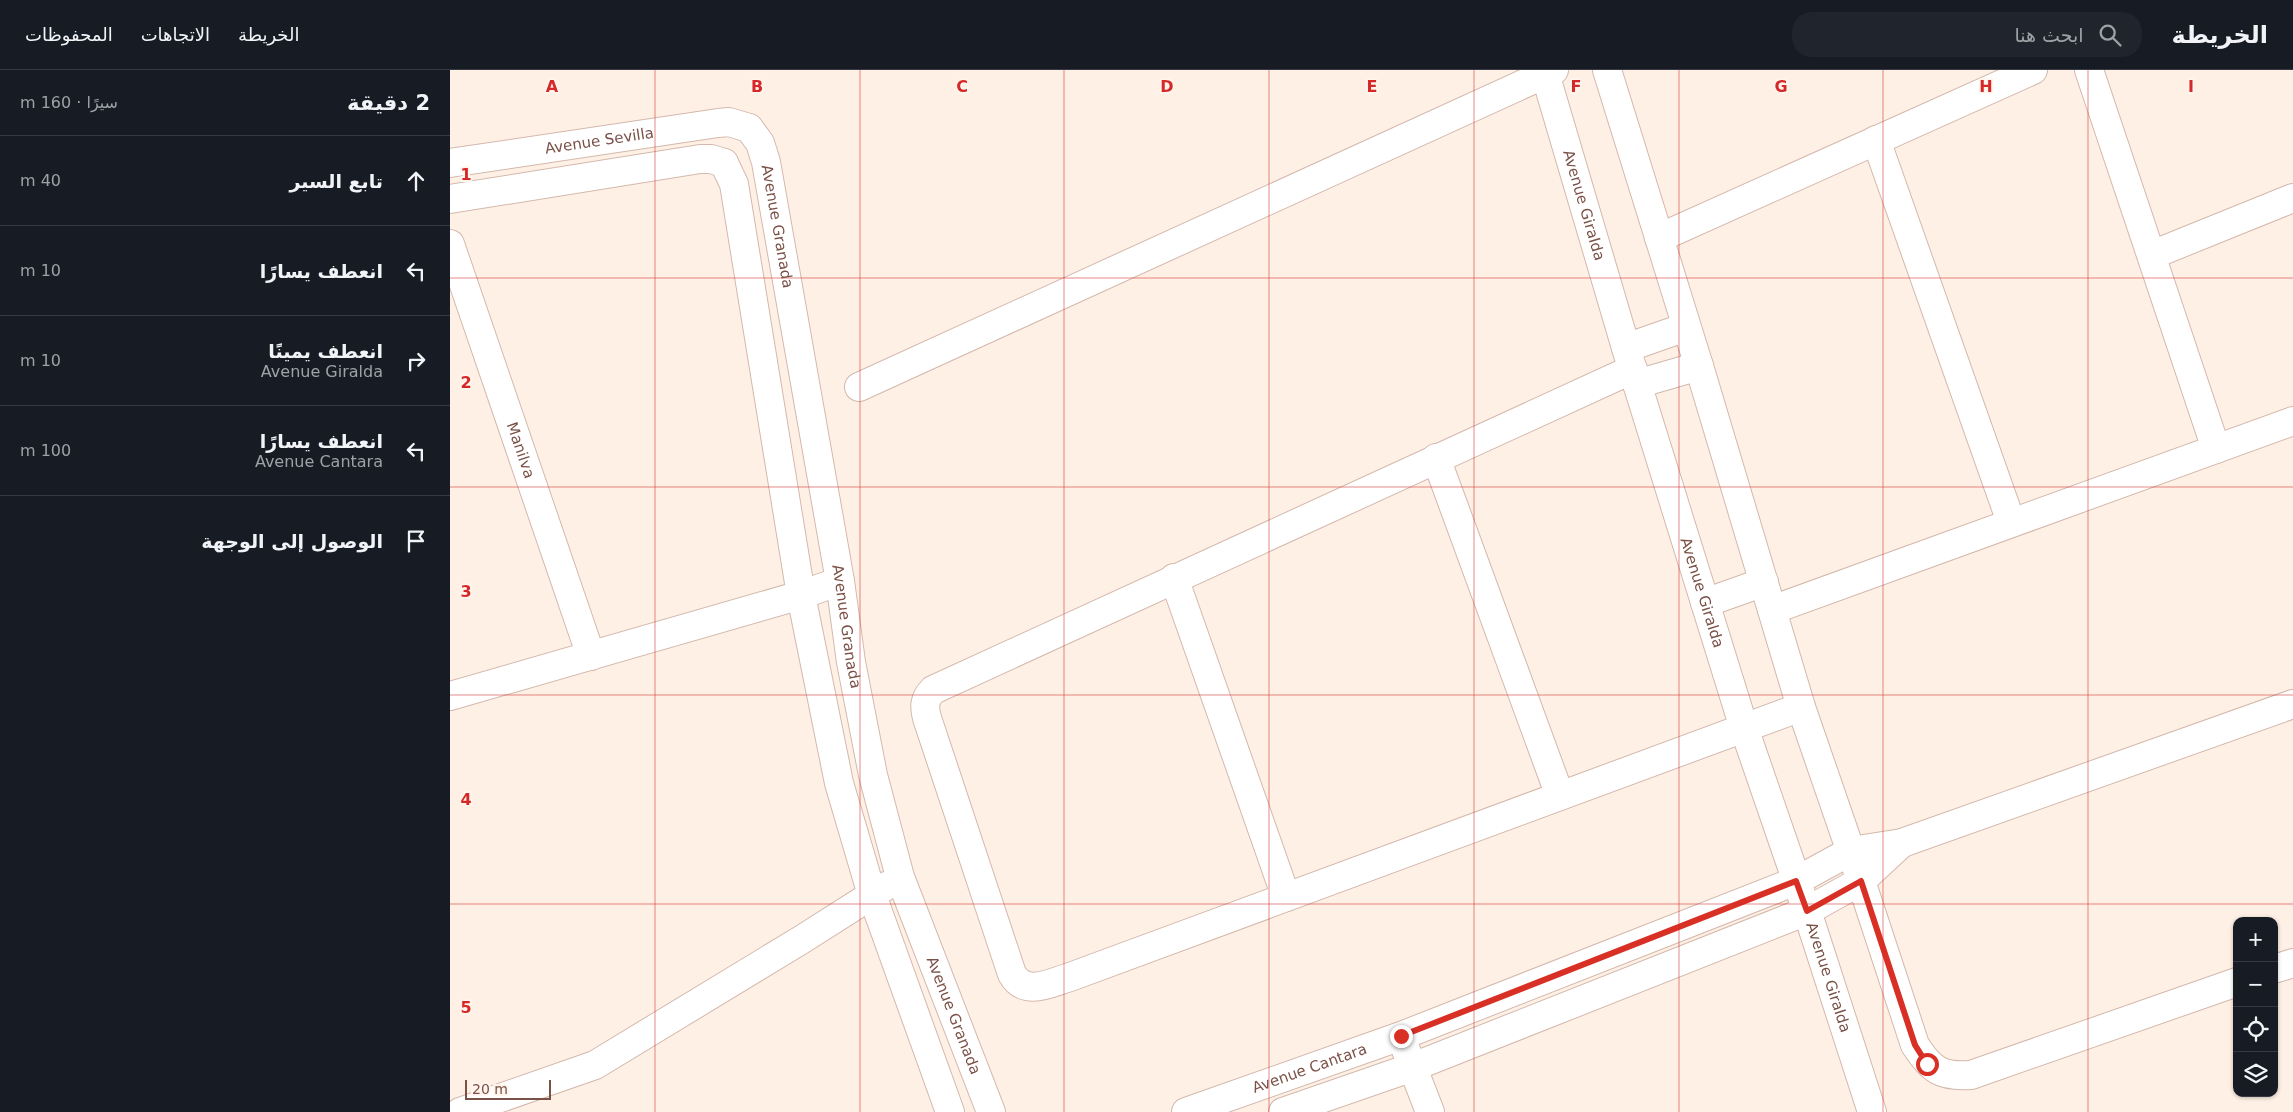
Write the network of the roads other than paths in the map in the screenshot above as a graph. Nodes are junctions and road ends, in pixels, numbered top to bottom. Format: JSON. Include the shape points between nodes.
{"nodes":[{"id":1,"x":1607,"y":70,"type":"edge"},
{"id":2,"x":2033,"y":70,"type":"edge"},
{"id":3,"x":2089,"y":70,"type":"edge"},
{"id":4,"x":1547,"y":71,"type":"edge"},
{"id":5,"x":749,"y":128,"type":"junction"},
{"id":6,"x":1876,"y":140,"type":"junction"},
{"id":7,"x":450,"y":163,"type":"edge"},
{"id":8,"x":724,"y":163,"type":"junction"},
{"id":9,"x":2293,"y":198,"type":"edge"},
{"id":10,"x":450,"y":199,"type":"edge"},
{"id":11,"x":1659,"y":238,"type":"junction"},
{"id":12,"x":450,"y":244,"type":"edge"},
{"id":13,"x":2152,"y":255,"type":"junction"},
{"id":14,"x":1686,"y":327,"type":"junction"},
{"id":15,"x":1699,"y":366,"type":"junction"},
{"id":16,"x":1632,"y":367,"type":"junction"},
{"id":17,"x":859,"y":387,"type":"dead end"},
{"id":18,"x":2293,"y":422,"type":"edge"},
{"id":19,"x":2216,"y":449,"type":"junction"},
{"id":20,"x":1436,"y":458,"type":"junction"},
{"id":21,"x":2011,"y":522,"type":"junction"},
{"id":22,"x":1174,"y":578,"type":"junction"},
{"id":23,"x":840,"y":581,"type":"junction"},
{"id":24,"x":1764,"y":582,"type":"junction"},
{"id":25,"x":801,"y":595,"type":"junction"},
{"id":26,"x":1705,"y":603,"type":"junction"},
{"id":27,"x":1772,"y":610,"type":"junction"},
{"id":28,"x":591,"y":656,"type":"junction"},
{"id":29,"x":450,"y":696,"type":"edge"},
{"id":30,"x":2293,"y":704,"type":"edge"},
{"id":31,"x":1801,"y":708,"type":"junction"},
{"id":32,"x":1744,"y":728,"type":"junction"},
{"id":33,"x":1560,"y":796,"type":"junction"},
{"id":34,"x":1902,"y":843,"type":"junction"},
{"id":35,"x":1851,"y":851,"type":"junction"},
{"id":36,"x":900,"y":877,"type":"junction"},
{"id":37,"x":1796,"y":881,"type":"junction"},
{"id":38,"x":1861,"y":881,"type":"junction"},
{"id":39,"x":872,"y":895,"type":"junction"},
{"id":40,"x":1286,"y":897,"type":"junction"},
{"id":41,"x":1807,"y":911,"type":"junction"},
{"id":42,"x":2293,"y":963,"type":"edge"},
{"id":43,"x":2278,"y":968,"type":"edge"},
{"id":44,"x":2233,"y":983,"type":"edge"},
{"id":45,"x":1401,"y":1036,"type":"junction"},
{"id":46,"x":1413,"y":1067,"type":"junction"},
{"id":47,"x":460,"y":1112,"type":"edge"},
{"id":48,"x":950,"y":1112,"type":"edge"},
{"id":49,"x":991,"y":1112,"type":"edge"},
{"id":50,"x":1186,"y":1112,"type":"edge"},
{"id":51,"x":1283,"y":1112,"type":"edge"},
{"id":52,"x":1430,"y":1112,"type":"edge"},
{"id":53,"x":1872,"y":1112,"type":"edge"}],
"edges":[{"from":1,"to":11,"type":"street"},
{"from":2,"to":6,"type":"street"},
{"from":3,"to":13,"type":"street"},
{"from":4,"to":16,"type":"street","name":"Avenue Giralda"},
{"from":4,"to":17,"type":"street"},
{"from":5,"to":7,"type":"street","name":"Avenue Sevilla","via":[[718,122]]},
{"from":5,"to":8,"type":"street"},
{"from":5,"to":23,"type":"street","name":"Avenue Granada","via":[[760,142],[766,162]]},
{"from":6,"to":11,"type":"street"},
{"from":6,"to":21,"type":"street"},
{"from":8,"to":10,"type":"street","via":[[700,159]]},
{"from":8,"to":25,"type":"street","via":[[734,184]]},
{"from":9,"to":13,"type":"street"},
{"from":11,"to":14,"type":"street"},
{"from":12,"to":28,"type":"street","name":"Manilva"},
{"from":13,"to":19,"type":"street"},
{"from":14,"to":15,"type":"street"},
{"from":14,"to":16,"type":"street"},
{"from":15,"to":16,"type":"street"},
{"from":15,"to":24,"type":"street"},
{"from":16,"to":20,"type":"street"},
{"from":16,"to":26,"type":"street","name":"Avenue Giralda"},
{"from":18,"to":19,"type":"street"},
{"from":19,"to":21,"type":"street"},
{"from":20,"to":22,"type":"street"},
{"from":20,"to":33,"type":"street"},
{"from":21,"to":27,"type":"street"},
{"from":22,"to":40,"type":"street"},
{"from":22,"to":40,"type":"street","via":[[942,685],[927,696],[924,706],[927,718],[1006,960],[1015,980],[1033,988]]},
{"from":23,"to":25,"type":"street"},
{"from":23,"to":36,"type":"street","name":"Avenue Granada","via":[[851,662],[873,775]]},
{"from":24,"to":26,"type":"street"},
{"from":24,"to":27,"type":"street"},
{"from":25,"to":28,"type":"street"},
{"from":25,"to":39,"type":"street","via":[[839,783]]},
{"from":26,"to":32,"type":"street","name":"Avenue Giralda"},
{"from":27,"to":31,"type":"street"},
{"from":28,"to":29,"type":"street"},
{"from":30,"to":34,"type":"street"},
{"from":31,"to":32,"type":"street"},
{"from":31,"to":35,"type":"street"},
{"from":32,"to":33,"type":"street"},
{"from":32,"to":37,"type":"street","name":"Avenue Giralda"},
{"from":33,"to":40,"type":"street"},
{"from":34,"to":35,"type":"street","name":"Avenue Cantara"},
{"from":34,"to":38,"type":"street"},
{"from":35,"to":37,"type":"street","name":"Avenue Cantara"},
{"from":35,"to":38,"type":"street"},
{"from":36,"to":39,"type":"street"},
{"from":36,"to":49,"type":"street","name":"Avenue Granada"},
{"from":37,"to":41,"type":"street","name":"Avenue Giralda"},
{"from":37,"to":45,"type":"street","name":"Avenue Cantara"},
{"from":38,"to":41,"type":"street"},
{"from":38,"to":44,"type":"street","via":[[1915,1045],[1927,1064],[1948,1074],[1971,1075]]},
{"from":39,"to":47,"type":"street","via":[[595,1065]]},
{"from":39,"to":48,"type":"street"},
{"from":41,"to":46,"type":"street"},
{"from":41,"to":53,"type":"street","name":"Avenue Giralda"},
{"from":42,"to":43,"type":"street"},
{"from":45,"to":46,"type":"street"},
{"from":45,"to":50,"type":"street","name":"Avenue Cantara"},
{"from":46,"to":51,"type":"street"},
{"from":46,"to":52,"type":"street"}]}
